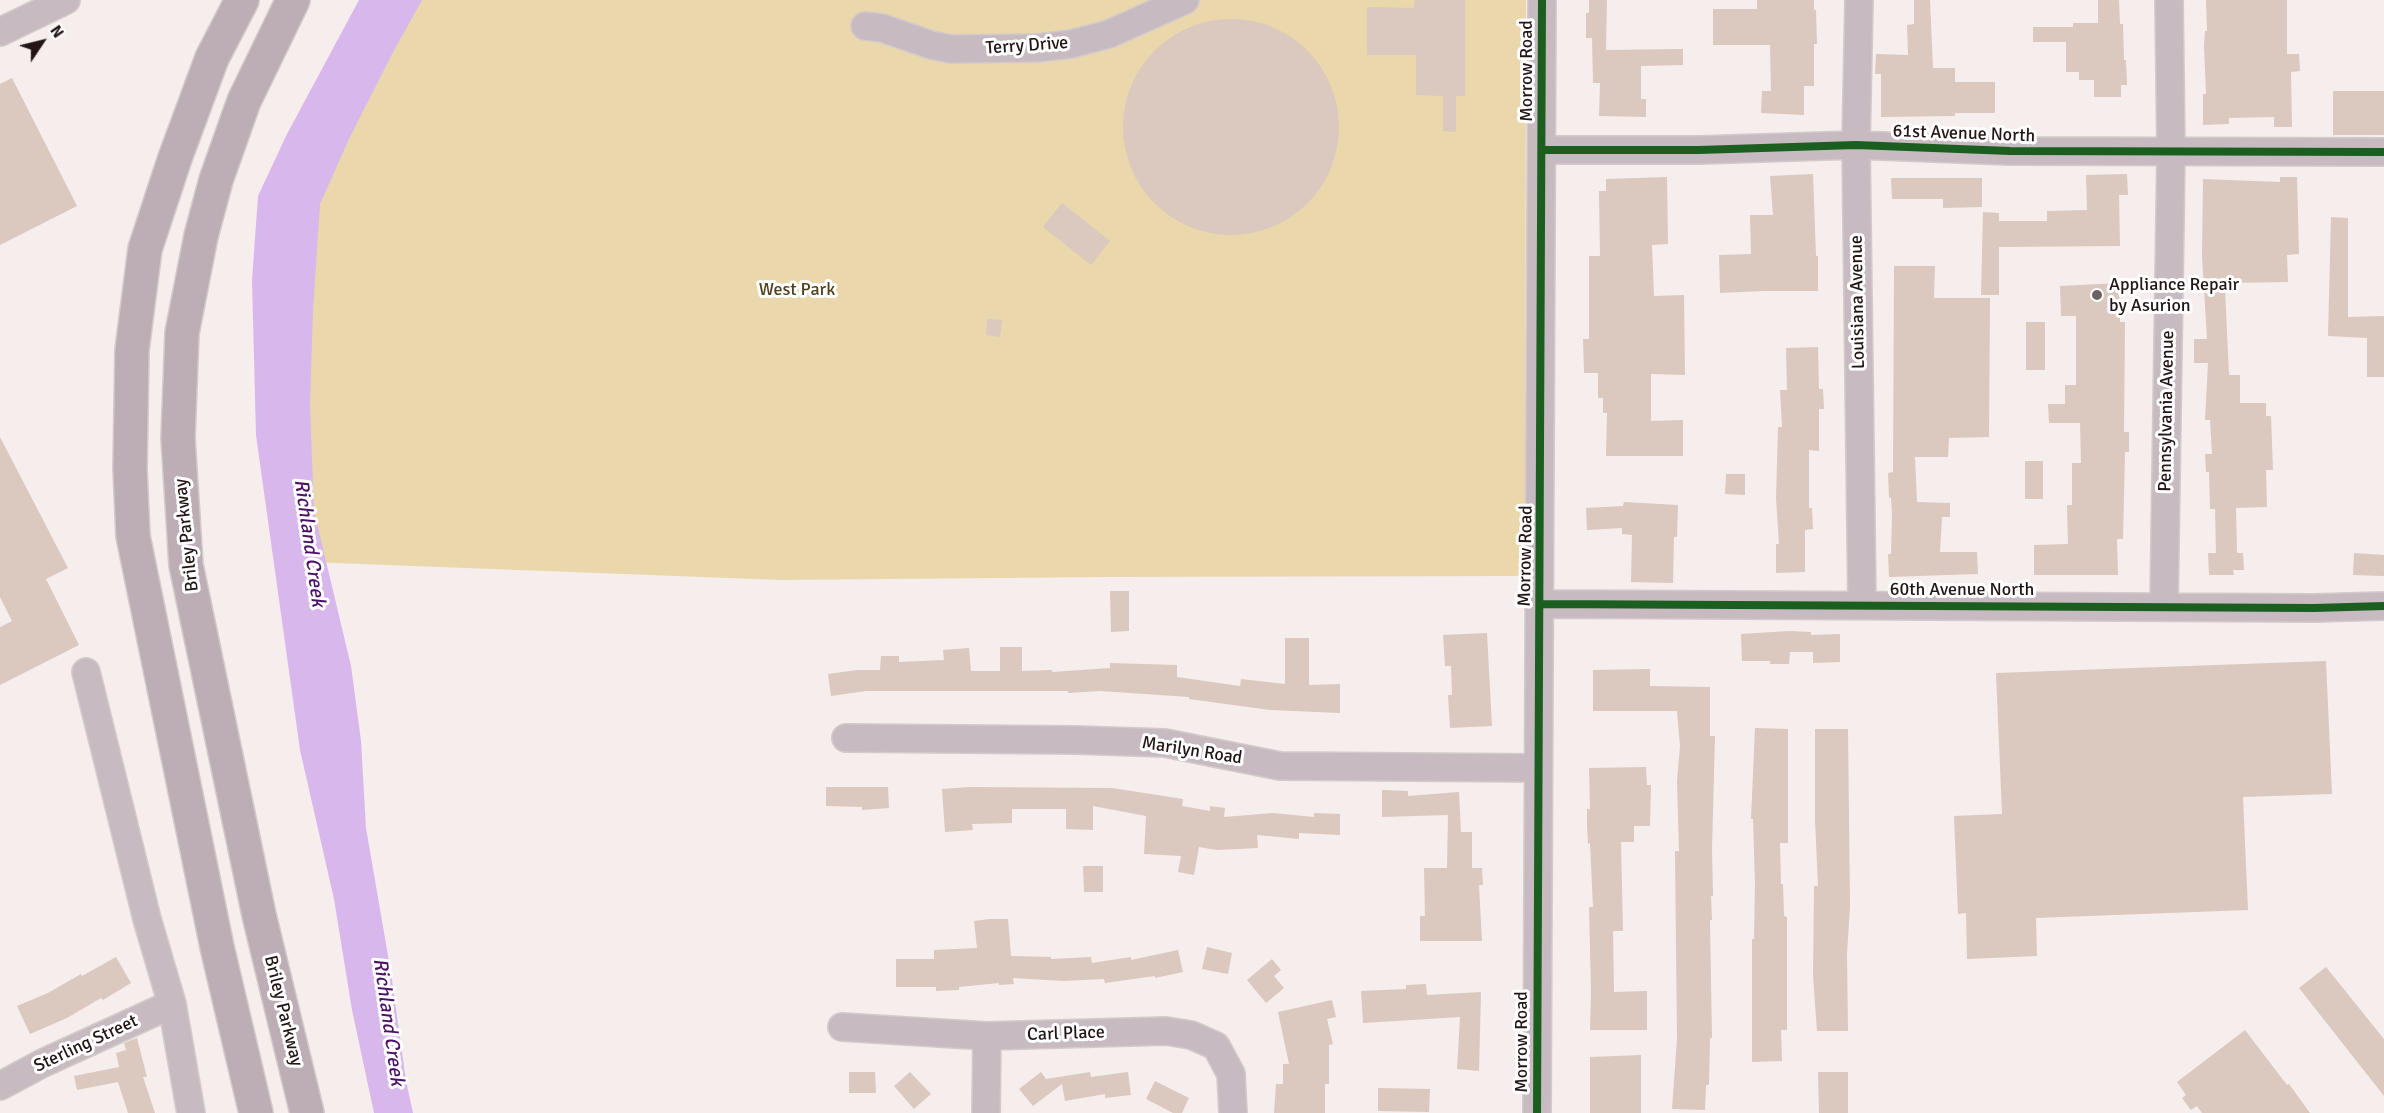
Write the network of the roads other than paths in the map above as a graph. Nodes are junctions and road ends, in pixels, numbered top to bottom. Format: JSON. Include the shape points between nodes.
{"nodes":[{"id":1,"x":66,"y":0,"type":"edge"},
{"id":2,"x":242,"y":0,"type":"edge"},
{"id":3,"x":293,"y":0,"type":"edge"},
{"id":4,"x":1185,"y":0,"type":"edge"},
{"id":5,"x":1542,"y":0,"type":"edge"},
{"id":6,"x":1859,"y":0,"type":"edge"},
{"id":7,"x":2169,"y":0,"type":"edge"},
{"id":8,"x":865,"y":26,"type":"dead end"},
{"id":9,"x":0,"y":32,"type":"edge"},
{"id":10,"x":1856,"y":145,"type":"junction"},
{"id":11,"x":1543,"y":150,"type":"junction"},
{"id":12,"x":2171,"y":152,"type":"junction"},
{"id":13,"x":2384,"y":152,"type":"edge"},
{"id":14,"x":1540,"y":604,"type":"junction"},
{"id":15,"x":1862,"y":605,"type":"junction"},
{"id":16,"x":2384,"y":606,"type":"edge"},
{"id":17,"x":2164,"y":607,"type":"junction"},
{"id":18,"x":87,"y":672,"type":"dead end"},
{"id":19,"x":846,"y":738,"type":"dead end"},
{"id":20,"x":1537,"y":768,"type":"junction"},
{"id":21,"x":217,"y":947,"type":"junction"},
{"id":22,"x":172,"y":1004,"type":"junction"},
{"id":23,"x":842,"y":1027,"type":"dead end"},
{"id":24,"x":987,"y":1036,"type":"junction"},
{"id":25,"x":0,"y":1086,"type":"edge"},
{"id":26,"x":192,"y":1113,"type":"edge"},
{"id":27,"x":242,"y":1113,"type":"edge"},
{"id":28,"x":256,"y":1113,"type":"edge"},
{"id":29,"x":307,"y":1113,"type":"edge"},
{"id":30,"x":986,"y":1113,"type":"edge"},
{"id":31,"x":1233,"y":1113,"type":"edge"},
{"id":32,"x":1537,"y":1113,"type":"edge"}],
"edges":[{"from":1,"to":9,"type":"street"},
{"from":2,"to":21,"type":"highway","via":[[212,58],[145,249],[132,350],[133,536]]},
{"from":3,"to":29,"type":"highway","name":"Briley Parkway","via":[[244,101],[201,236],[182,333],[178,438],[186,564],[259,915]]},
{"from":4,"to":8,"type":"street","name":"Terry Drive","via":[[1109,34],[1037,48],[951,49]]},
{"from":5,"to":11,"type":"street","name":"Morrow Road"},
{"from":6,"to":10,"type":"street","name":"Louisiana Avenue"},
{"from":7,"to":12,"type":"street","name":"Pennsylvania Avenue"},
{"from":10,"to":11,"type":"street","name":"61st Avenue North"},
{"from":10,"to":12,"type":"street","name":"61st Avenue North"},
{"from":10,"to":15,"type":"street","name":"Louisiana Avenue"},
{"from":11,"to":14,"type":"street","name":"Morrow Road"},
{"from":12,"to":13,"type":"street","name":"61st Avenue North"},
{"from":12,"to":17,"type":"street","name":"Pennsylvania Avenue"},
{"from":14,"to":15,"type":"street","name":"60th Avenue North"},
{"from":14,"to":20,"type":"street","name":"Morrow Road"},
{"from":15,"to":17,"type":"street","name":"60th Avenue North"},
{"from":16,"to":17,"type":"street","name":"60th Avenue North"},
{"from":18,"to":22,"type":"street","via":[[147,919]]},
{"from":19,"to":20,"type":"street","name":"Marilyn Road","via":[[1165,743],[1280,766]]},
{"from":20,"to":32,"type":"street","name":"Morrow Road"},
{"from":21,"to":27,"type":"highway"},
{"from":21,"to":28,"type":"highway"},
{"from":22,"to":25,"type":"street","name":"Sterling Street"},
{"from":22,"to":26,"type":"street"},
{"from":23,"to":24,"type":"street","name":"Carl Place"},
{"from":24,"to":30,"type":"street"},
{"from":24,"to":31,"type":"street","name":"Carl Place","via":[[1166,1031],[1191,1035],[1216,1046],[1231,1074]]}]}
